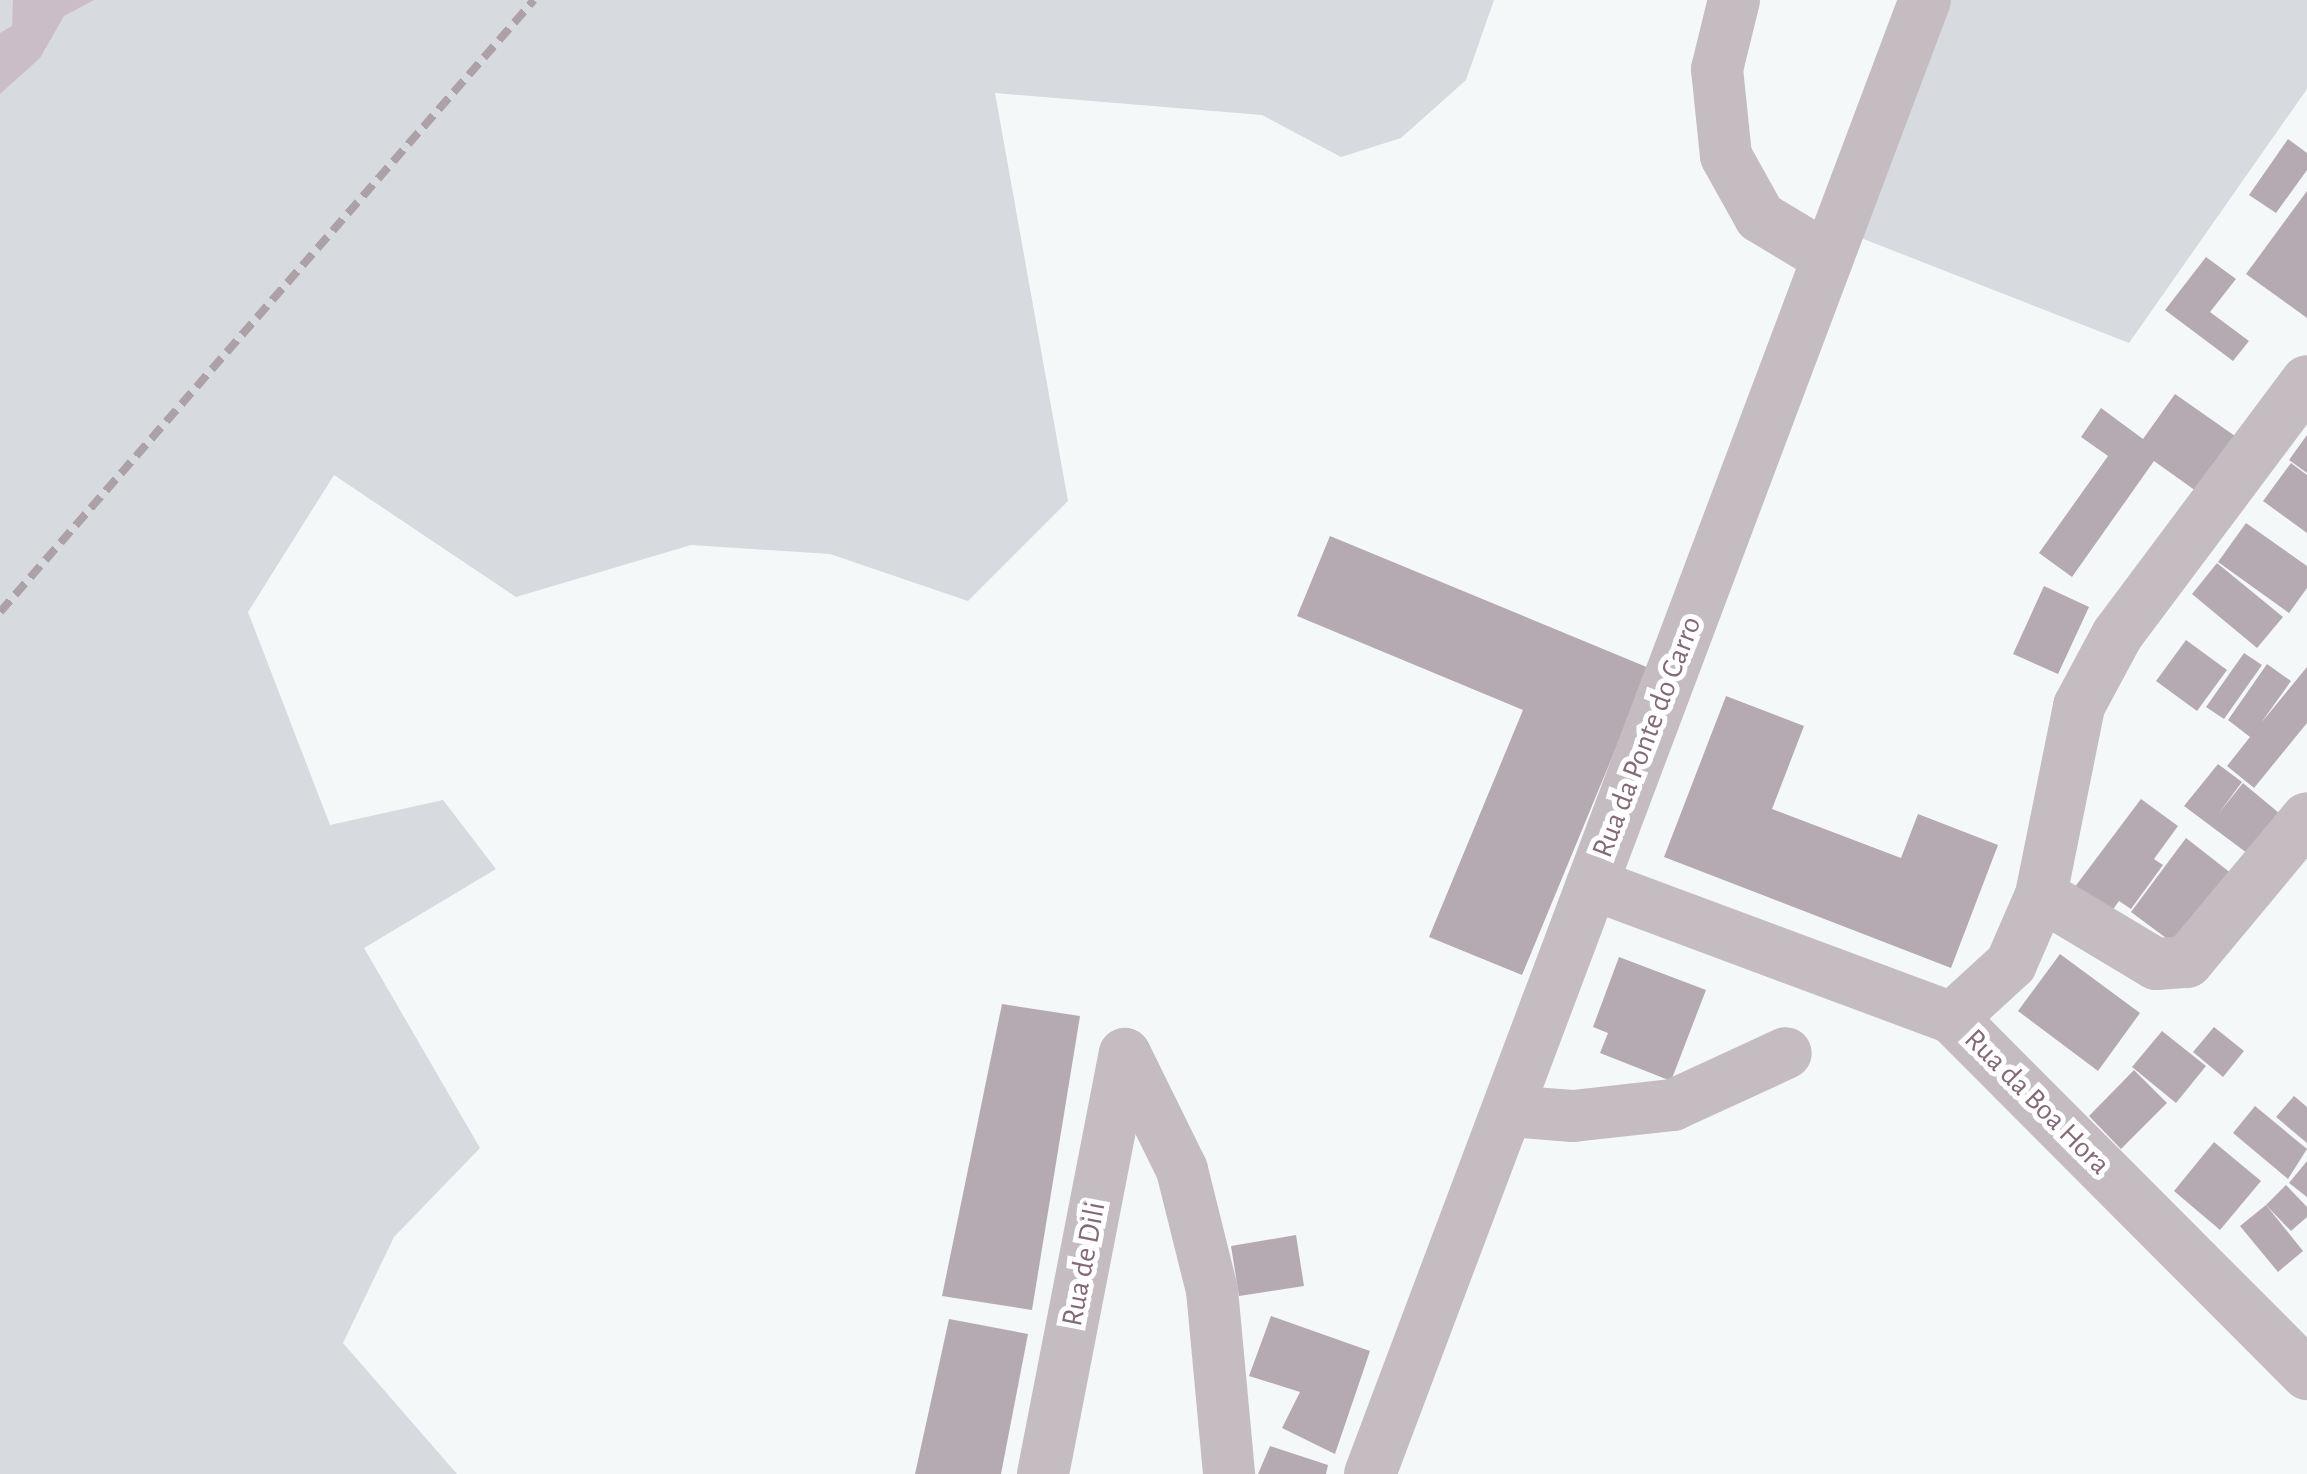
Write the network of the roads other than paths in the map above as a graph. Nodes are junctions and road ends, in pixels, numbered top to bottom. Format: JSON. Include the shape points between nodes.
{"nodes":[{"id":1,"x":1734,"y":0,"type":"edge"},
{"id":2,"x":1925,"y":0,"type":"edge"},
{"id":3,"x":1828,"y":258,"type":"junction"},
{"id":4,"x":2307,"y":380,"type":"edge"},
{"id":5,"x":2307,"y":818,"type":"edge"},
{"id":6,"x":1592,"y":884,"type":"junction"},
{"id":7,"x":2042,"y":895,"type":"junction"},
{"id":8,"x":1952,"y":1018,"type":"junction"},
{"id":9,"x":1786,"y":1053,"type":"dead end"},
{"id":10,"x":1508,"y":1110,"type":"junction"},
{"id":11,"x":2307,"y":1374,"type":"edge"},
{"id":12,"x":1043,"y":1474,"type":"edge"},
{"id":13,"x":1229,"y":1474,"type":"edge"},
{"id":14,"x":1370,"y":1474,"type":"edge"}],
"edges":[{"from":1,"to":3,"type":"street","via":[[1717,70],[1726,156],[1760,218]]},
{"from":2,"to":3,"type":"street","name":"Rua da Ponte do Carro"},
{"from":3,"to":6,"type":"street","name":"Rua da Ponte do Carro"},
{"from":4,"to":7,"type":"street","via":[[2117,635],[2079,706]]},
{"from":5,"to":7,"type":"street","via":[[2188,962],[2156,964]]},
{"from":6,"to":8,"type":"street","name":"Rua da Boa Hora"},
{"from":6,"to":10,"type":"street","name":"Rua da Ponte do Carro"},
{"from":7,"to":8,"type":"street","via":[[2011,964]]},
{"from":8,"to":11,"type":"street","name":"Rua da Boa Hora"},
{"from":9,"to":10,"type":"street","via":[[1672,1105],[1573,1116]]},
{"from":10,"to":14,"type":"street","name":"Rua da Ponte do Carro"},
{"from":12,"to":13,"type":"street","name":"Rua de Dili","via":[[1125,1054],[1182,1170],[1212,1290]]}]}
